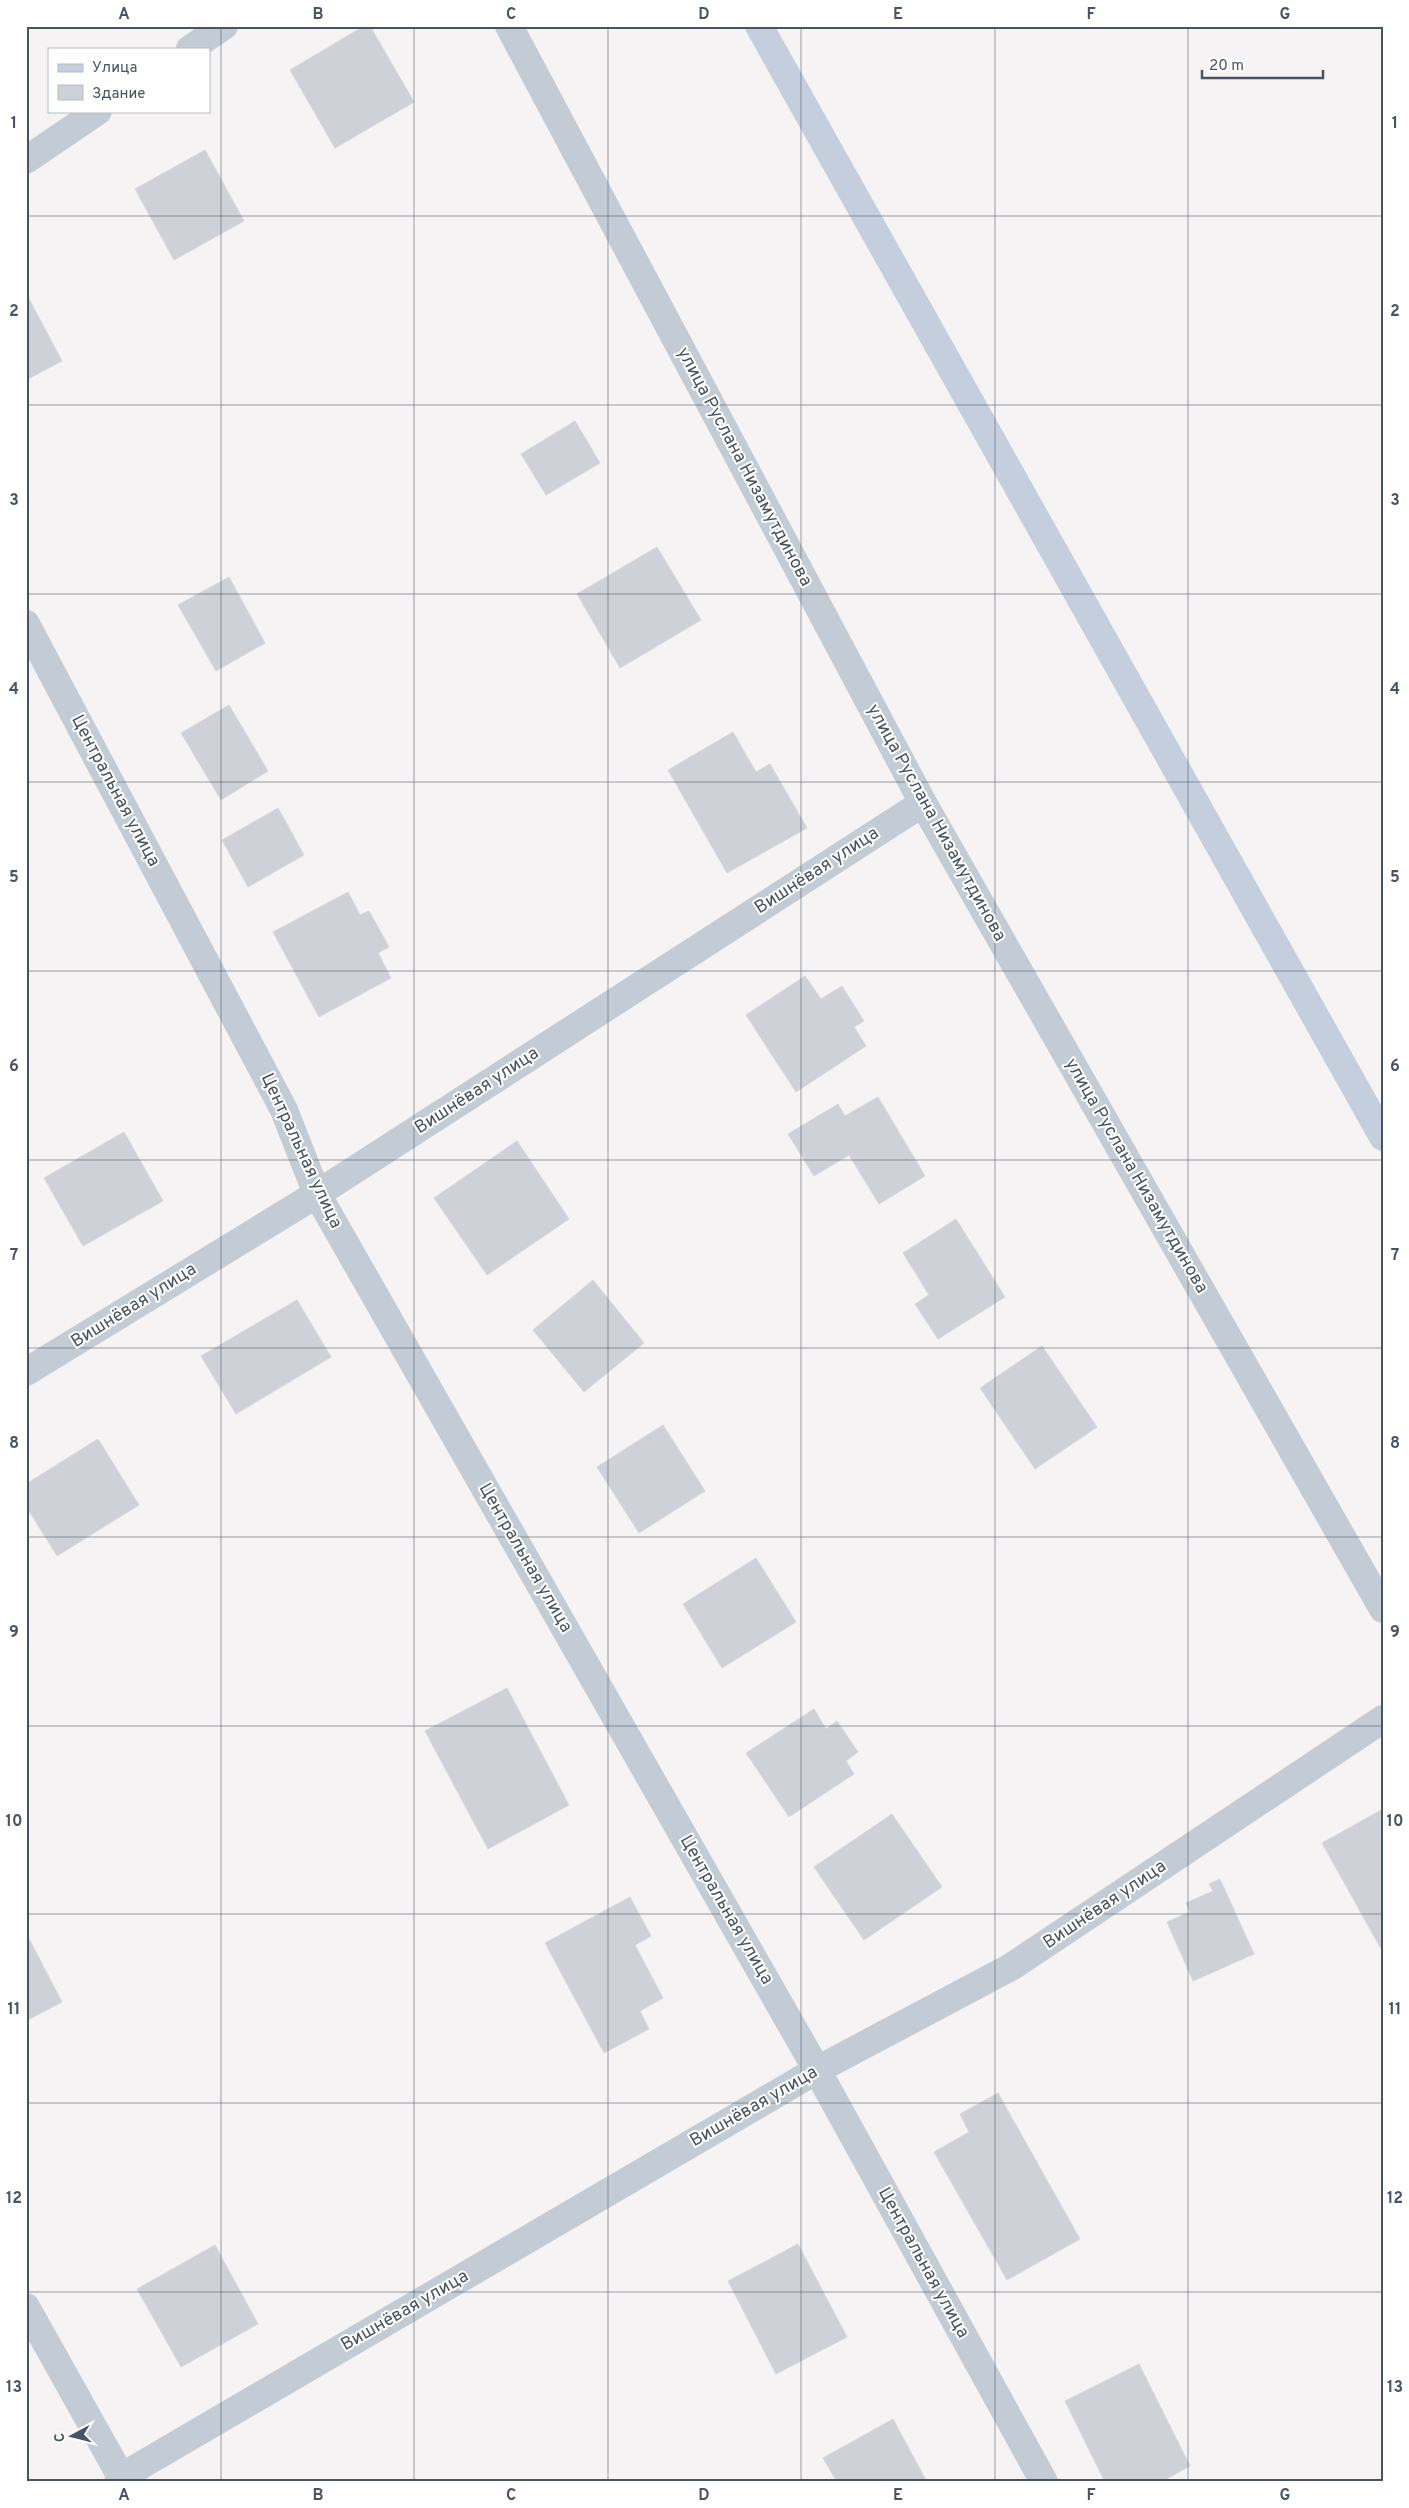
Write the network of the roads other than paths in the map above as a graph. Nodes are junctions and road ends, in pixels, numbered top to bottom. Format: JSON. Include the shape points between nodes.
{"nodes":[{"id":1,"x":224,"y":26,"type":"edge"},
{"id":2,"x":509,"y":26,"type":"edge"},
{"id":3,"x":759,"y":26,"type":"edge"},
{"id":4,"x":191,"y":48,"type":"edge"},
{"id":5,"x":97,"y":112,"type":"edge"},
{"id":6,"x":26,"y":160,"type":"edge"},
{"id":7,"x":26,"y":624,"type":"edge"},
{"id":8,"x":923,"y":803,"type":"junction"},
{"id":9,"x":1383,"y":1137,"type":"edge"},
{"id":10,"x":317,"y":1194,"type":"junction"},
{"id":11,"x":26,"y":1372,"type":"edge"},
{"id":12,"x":1383,"y":1609,"type":"edge"},
{"id":13,"x":1383,"y":1719,"type":"edge"},
{"id":14,"x":817,"y":2070,"type":"junction"},
{"id":15,"x":26,"y":2307,"type":"edge"},
{"id":16,"x":121,"y":2480,"type":"edge"},
{"id":17,"x":1044,"y":2482,"type":"edge"}],
"edges":[{"from":1,"to":4,"type":"street"},
{"from":2,"to":8,"type":"street","name":"улица Руслана Низамутдинова"},
{"from":3,"to":9,"type":"main road"},
{"from":5,"to":6,"type":"street"},
{"from":7,"to":10,"type":"street","name":"Центральная улица","via":[[284,1110]]},
{"from":8,"to":10,"type":"street","name":"Вишнёвая улица"},
{"from":8,"to":12,"type":"street","name":"улица Руслана Низамутдинова"},
{"from":10,"to":11,"type":"street","name":"Вишнёвая улица"},
{"from":10,"to":14,"type":"street","name":"Центральная улица"},
{"from":13,"to":14,"type":"street","name":"Вишнёвая улица","via":[[1011,1967]]},
{"from":14,"to":16,"type":"street","name":"Вишнёвая улица"},
{"from":14,"to":17,"type":"street","name":"Центральная улица"},
{"from":15,"to":16,"type":"street"}]}
